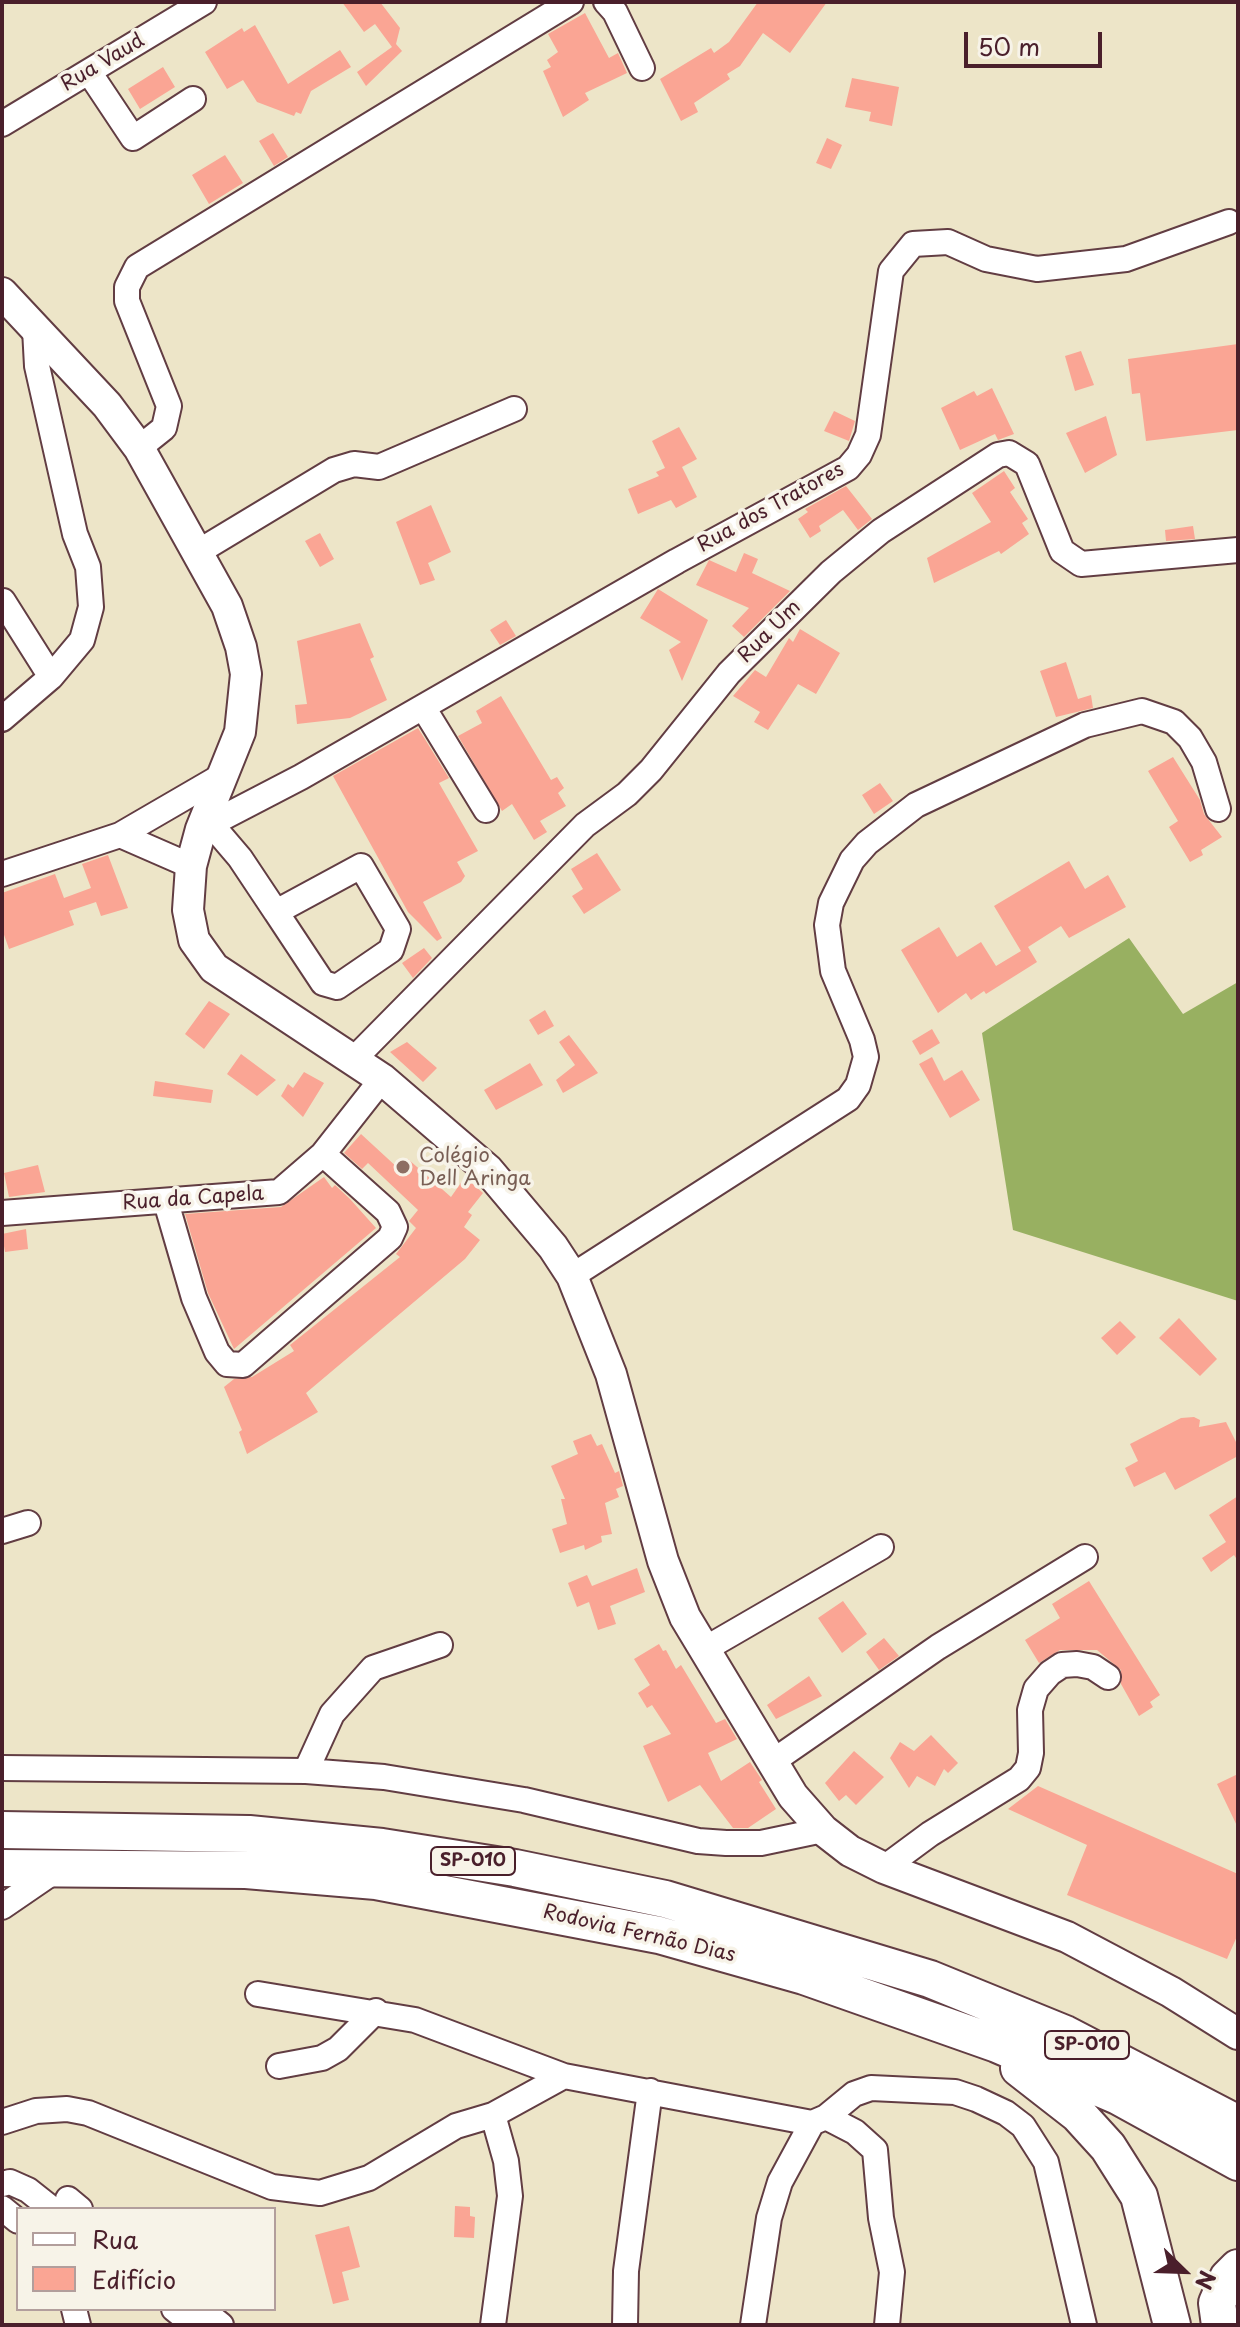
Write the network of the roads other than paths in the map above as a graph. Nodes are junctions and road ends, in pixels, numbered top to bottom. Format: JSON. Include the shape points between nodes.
{"nodes":[{"id":1,"x":204,"y":2,"type":"edge"},
{"id":2,"x":571,"y":2,"type":"edge"},
{"id":3,"x":606,"y":2,"type":"edge"},
{"id":4,"x":642,"y":68,"type":"dead end"},
{"id":5,"x":89,"y":72,"type":"junction"},
{"id":6,"x":193,"y":99,"type":"dead end"},
{"id":7,"x":2,"y":124,"type":"edge"},
{"id":8,"x":1229,"y":222,"type":"dead end"},
{"id":9,"x":2,"y":293,"type":"edge"},
{"id":10,"x":35,"y":329,"type":"junction"},
{"id":11,"x":514,"y":409,"type":"dead end"},
{"id":12,"x":139,"y":448,"type":"junction"},
{"id":13,"x":1238,"y":550,"type":"edge"},
{"id":14,"x":198,"y":552,"type":"junction"},
{"id":15,"x":3,"y":601,"type":"edge"},
{"id":16,"x":51,"y":677,"type":"junction"},
{"id":17,"x":423,"y":707,"type":"junction"},
{"id":18,"x":2,"y":719,"type":"edge"},
{"id":19,"x":225,"y":774,"type":"junction"},
{"id":20,"x":1218,"y":809,"type":"dead end"},
{"id":21,"x":486,"y":810,"type":"dead end"},
{"id":22,"x":206,"y":826,"type":"junction"},
{"id":23,"x":120,"y":835,"type":"junction"},
{"id":24,"x":191,"y":866,"type":"junction"},
{"id":25,"x":2,"y":874,"type":"edge"},
{"id":26,"x":276,"y":912,"type":"junction"},
{"id":27,"x":354,"y":1059,"type":"junction"},
{"id":28,"x":382,"y":1079,"type":"junction"},
{"id":29,"x":323,"y":1154,"type":"junction"},
{"id":30,"x":166,"y":1202,"type":"junction"},
{"id":31,"x":2,"y":1213,"type":"edge"},
{"id":32,"x":572,"y":1276,"type":"junction"},
{"id":33,"x":28,"y":1523,"type":"dead end"},
{"id":34,"x":2,"y":1531,"type":"edge"},
{"id":35,"x":881,"y":1547,"type":"dead end"},
{"id":36,"x":1085,"y":1557,"type":"dead end"},
{"id":37,"x":440,"y":1645,"type":"dead end"},
{"id":38,"x":705,"y":1649,"type":"junction"},
{"id":39,"x":1108,"y":1677,"type":"dead end"},
{"id":40,"x":772,"y":1762,"type":"junction"},
{"id":41,"x":2,"y":1768,"type":"edge"},
{"id":42,"x":306,"y":1771,"type":"junction"},
{"id":43,"x":2,"y":1830,"type":"edge"},
{"id":44,"x":823,"y":1830,"type":"junction"},
{"id":45,"x":61,"y":1867,"type":"junction"},
{"id":46,"x":2,"y":1868,"type":"edge"},
{"id":47,"x":884,"y":1868,"type":"junction"},
{"id":48,"x":2,"y":1907,"type":"edge"},
{"id":49,"x":258,"y":1994,"type":"dead end"},
{"id":50,"x":376,"y":2011,"type":"junction"},
{"id":51,"x":1235,"y":2025,"type":"edge"},
{"id":52,"x":997,"y":2044,"type":"junction"},
{"id":53,"x":279,"y":2066,"type":"dead end"},
{"id":54,"x":564,"y":2076,"type":"junction"},
{"id":55,"x":650,"y":2091,"type":"junction"},
{"id":56,"x":493,"y":2115,"type":"junction"},
{"id":57,"x":819,"y":2120,"type":"junction"},
{"id":58,"x":2,"y":2122,"type":"edge"},
{"id":59,"x":1238,"y":2124,"type":"edge"},
{"id":60,"x":1238,"y":2162,"type":"edge"},
{"id":61,"x":2,"y":2184,"type":"edge"},
{"id":62,"x":67,"y":2206,"type":"edge"},
{"id":63,"x":1238,"y":2268,"type":"edge"},
{"id":64,"x":176,"y":2311,"type":"edge"},
{"id":65,"x":204,"y":2311,"type":"edge"},
{"id":66,"x":194,"y":2325,"type":"edge"},
{"id":67,"x":221,"y":2325,"type":"edge"},
{"id":68,"x":493,"y":2325,"type":"edge"},
{"id":69,"x":625,"y":2325,"type":"edge"},
{"id":70,"x":753,"y":2325,"type":"edge"},
{"id":71,"x":887,"y":2325,"type":"edge"},
{"id":72,"x":1084,"y":2325,"type":"edge"},
{"id":73,"x":1172,"y":2325,"type":"edge"},
{"id":74,"x":1220,"y":2325,"type":"edge"}],
"edges":[{"from":1,"to":5,"type":"street","name":"Rua Vaud"},
{"from":2,"to":12,"type":"street","via":[[137,267],[127,301],[169,406],[164,428]]},
{"from":3,"to":4,"type":"street"},
{"from":5,"to":6,"type":"street","via":[[133,138]]},
{"from":5,"to":7,"type":"street","name":"Rua Vaud"},
{"from":8,"to":17,"type":"street","name":"Rua dos Tratores","via":[[1126,259],[1037,269],[986,259],[948,242],[913,244],[891,271],[868,435],[848,468]]},
{"from":9,"to":10,"type":"main road"},
{"from":10,"to":12,"type":"main road","via":[[107,405]]},
{"from":10,"to":16,"type":"street","via":[[37,366],[91,588],[82,640]]},
{"from":11,"to":14,"type":"street","via":[[379,467],[354,464],[334,470]]},
{"from":12,"to":14,"type":"main road"},
{"from":13,"to":27,"type":"street","name":"Rua Um","via":[[1081,564],[1062,551],[1027,464],[1009,453],[998,455],[881,531],[831,572],[729,673],[651,770],[585,825]]},
{"from":14,"to":19,"type":"main road","via":[[227,606],[246,674],[240,732]]},
{"from":15,"to":16,"type":"street"},
{"from":16,"to":18,"type":"street"},
{"from":17,"to":21,"type":"street"},
{"from":17,"to":22,"type":"street","name":"Rua dos Tratores"},
{"from":19,"to":22,"type":"main road"},
{"from":19,"to":23,"type":"street"},
{"from":20,"to":32,"type":"street","via":[[1204,762],[1190,738],[1174,722],[1142,711],[1085,725],[916,805],[852,860],[831,903],[827,925],[833,971],[866,1057],[848,1099]]},
{"from":22,"to":24,"type":"main road"},
{"from":22,"to":26,"type":"street","via":[[240,858]]},
{"from":23,"to":24,"type":"street"},
{"from":23,"to":25,"type":"street"},
{"from":24,"to":27,"type":"main road","via":[[188,910],[194,940],[214,968]]},
{"from":26,"to":26,"type":"street","via":[[323,983],[337,987],[391,950],[398,929],[361,866]]},
{"from":27,"to":28,"type":"main road"},
{"from":28,"to":29,"type":"street","name":"Rua da Capela"},
{"from":28,"to":32,"type":"main road","via":[[488,1170],[530,1216]]},
{"from":29,"to":30,"type":"street","name":"Rua da Capela","via":[[279,1192]]},
{"from":29,"to":30,"type":"street","via":[[388,1212],[395,1227],[390,1238],[243,1365],[227,1364],[217,1352],[194,1298]]},
{"from":30,"to":31,"type":"street","name":"Rua da Capela"},
{"from":32,"to":38,"type":"main road","via":[[611,1374],[663,1561],[685,1617]]},
{"from":33,"to":34,"type":"street"},
{"from":35,"to":38,"type":"street"},
{"from":36,"to":40,"type":"street","via":[[938,1647]]},
{"from":37,"to":42,"type":"street","via":[[373,1668],[332,1714]]},
{"from":38,"to":40,"type":"main road"},
{"from":39,"to":47,"type":"street","via":[[1077,1664],[1050,1673],[1036,1689],[1030,1710],[1031,1753],[1019,1779]]},
{"from":40,"to":44,"type":"main road"},
{"from":41,"to":42,"type":"street"},
{"from":42,"to":44,"type":"street","via":[[384,1777],[524,1800],[698,1841],[761,1843]]},
{"from":43,"to":59,"type":"highway","name":"Rodovia Fernão Dias","number":"SP-010","via":[[249,1834],[382,1847],[665,1899],[930,1979],[1065,2034]]},
{"from":44,"to":47,"type":"main road"},
{"from":45,"to":46,"type":"highway","name":"Rodovia Fernão Dias","number":"SP-010"},
{"from":45,"to":48,"type":"street"},
{"from":45,"to":52,"type":"highway","name":"Rodovia Fernão Dias","number":"SP-010","via":[[246,1870],[376,1881],[506,1904],[659,1935],[804,1976]]},
{"from":47,"to":51,"type":"main road","via":[[1067,1937]]},
{"from":49,"to":50,"type":"street"},
{"from":50,"to":53,"type":"street","via":[[330,2053]]},
{"from":50,"to":54,"type":"street","via":[[441,2028]]},
{"from":52,"to":60,"type":"highway","name":"Rodovia Fernão Dias","number":"SP-010","via":[[1118,2096]]},
{"from":52,"to":73,"type":"highway","via":[[1013,2064],[1078,2114],[1108,2147],[1139,2196]]},
{"from":54,"to":55,"type":"street"},
{"from":54,"to":56,"type":"street"},
{"from":55,"to":57,"type":"street"},
{"from":55,"to":69,"type":"street","via":[[626,2271]]},
{"from":56,"to":58,"type":"street","via":[[456,2126],[369,2178],[320,2193],[272,2187],[88,2113],[36,2111]]},
{"from":56,"to":68,"type":"street","via":[[510,2196]]},
{"from":57,"to":70,"type":"street","via":[[780,2182],[769,2218]]},
{"from":57,"to":71,"type":"street","via":[[855,2132],[875,2150],[892,2272]]},
{"from":57,"to":72,"type":"street","via":[[854,2094],[898,2088],[955,2092],[1006,2113],[1023,2126],[1046,2162]]},
{"from":61,"to":62,"type":"street","via":[[10,2182]]},
{"from":63,"to":74,"type":"highway","via":[[1217,2303]]},
{"from":64,"to":66,"type":"street"},
{"from":65,"to":67,"type":"street"}]}
